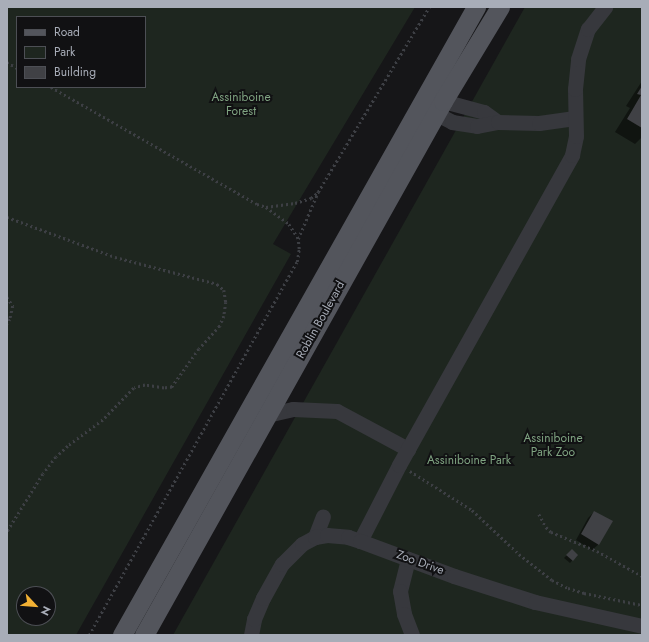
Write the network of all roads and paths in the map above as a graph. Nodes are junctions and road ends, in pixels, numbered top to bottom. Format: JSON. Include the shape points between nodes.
{"nodes":[{"id":1,"x":429,"y":7,"type":"edge"},
{"id":2,"x":476,"y":7,"type":"edge"},
{"id":3,"x":500,"y":7,"type":"edge"},
{"id":4,"x":605,"y":7,"type":"edge"},
{"id":5,"x":7,"y":62,"type":"edge"},
{"id":6,"x":16,"y":67,"type":"edge"},
{"id":7,"x":53,"y":88,"type":"edge"},
{"id":8,"x":432,"y":103,"type":"junction"},
{"id":9,"x":575,"y":118,"type":"junction"},
{"id":10,"x":318,"y":192,"type":"junction"},
{"id":11,"x":266,"y":207,"type":"junction"},
{"id":12,"x":7,"y":216,"type":"edge"},
{"id":13,"x":298,"y":239,"type":"junction"},
{"id":14,"x":7,"y":297,"type":"edge"},
{"id":15,"x":7,"y":324,"type":"edge"},
{"id":16,"x":267,"y":415,"type":"junction"},
{"id":17,"x":408,"y":449,"type":"junction"},
{"id":18,"x":399,"y":465,"type":"junction"},
{"id":19,"x":539,"y":514,"type":"dead end"},
{"id":20,"x":323,"y":516,"type":"dead end"},
{"id":21,"x":7,"y":532,"type":"edge"},
{"id":22,"x":314,"y":537,"type":"junction"},
{"id":23,"x":360,"y":541,"type":"junction"},
{"id":24,"x":408,"y":559,"type":"junction"},
{"id":25,"x":642,"y":576,"type":"edge"},
{"id":26,"x":642,"y":605,"type":"edge"},
{"id":27,"x":642,"y":626,"type":"edge"},
{"id":28,"x":89,"y":635,"type":"edge"},
{"id":29,"x":122,"y":635,"type":"edge"},
{"id":30,"x":144,"y":635,"type":"edge"},
{"id":31,"x":251,"y":635,"type":"edge"},
{"id":32,"x":412,"y":635,"type":"edge"}],
"edges":[{"from":1,"to":10,"type":"path"},
{"from":2,"to":8,"type":"main road","name":"Roblin Boulevard"},
{"from":3,"to":8,"type":"main road","name":"Roblin Boulevard"},
{"from":4,"to":9,"type":"street","via":[[588,29],[578,59]]},
{"from":5,"to":6,"type":"path"},
{"from":7,"to":11,"type":"path"},
{"from":8,"to":9,"type":"street","via":[[452,122],[477,126],[498,122],[539,123]]},
{"from":8,"to":16,"type":"main road","name":"Roblin Boulevard"},
{"from":8,"to":29,"type":"main road","name":"Roblin Boulevard"},
{"from":9,"to":17,"type":"street","via":[[575,142],[568,162]]},
{"from":10,"to":11,"type":"path","via":[[312,198]]},
{"from":10,"to":13,"type":"path"},
{"from":11,"to":13,"type":"path","via":[[289,224]]},
{"from":12,"to":21,"type":"path","via":[[115,257],[217,284],[224,290],[226,302],[220,326],[199,349],[172,386],[164,388],[145,385],[134,388],[103,420],[68,446],[43,474]]},
{"from":13,"to":28,"type":"path","via":[[297,262]]},
{"from":14,"to":15,"type":"path","via":[[13,306]]},
{"from":16,"to":17,"type":"street","via":[[293,409],[337,411]]},
{"from":16,"to":30,"type":"main road","name":"Roblin Boulevard"},
{"from":17,"to":18,"type":"street"},
{"from":18,"to":23,"type":"street"},
{"from":18,"to":26,"type":"path","via":[[458,499],[552,580],[584,594]]},
{"from":19,"to":25,"type":"path","via":[[551,532],[597,551]]},
{"from":20,"to":22,"type":"street"},
{"from":22,"to":23,"type":"street","name":"Zoo Drive","via":[[332,535]]},
{"from":22,"to":31,"type":"street","name":"Zoo Drive","via":[[292,552],[278,570],[254,619]]},
{"from":23,"to":24,"type":"street","name":"Zoo Drive"},
{"from":24,"to":27,"type":"street","name":"Zoo Drive","via":[[535,602]]},
{"from":24,"to":32,"type":"street","via":[[400,591],[404,614]]}]}
